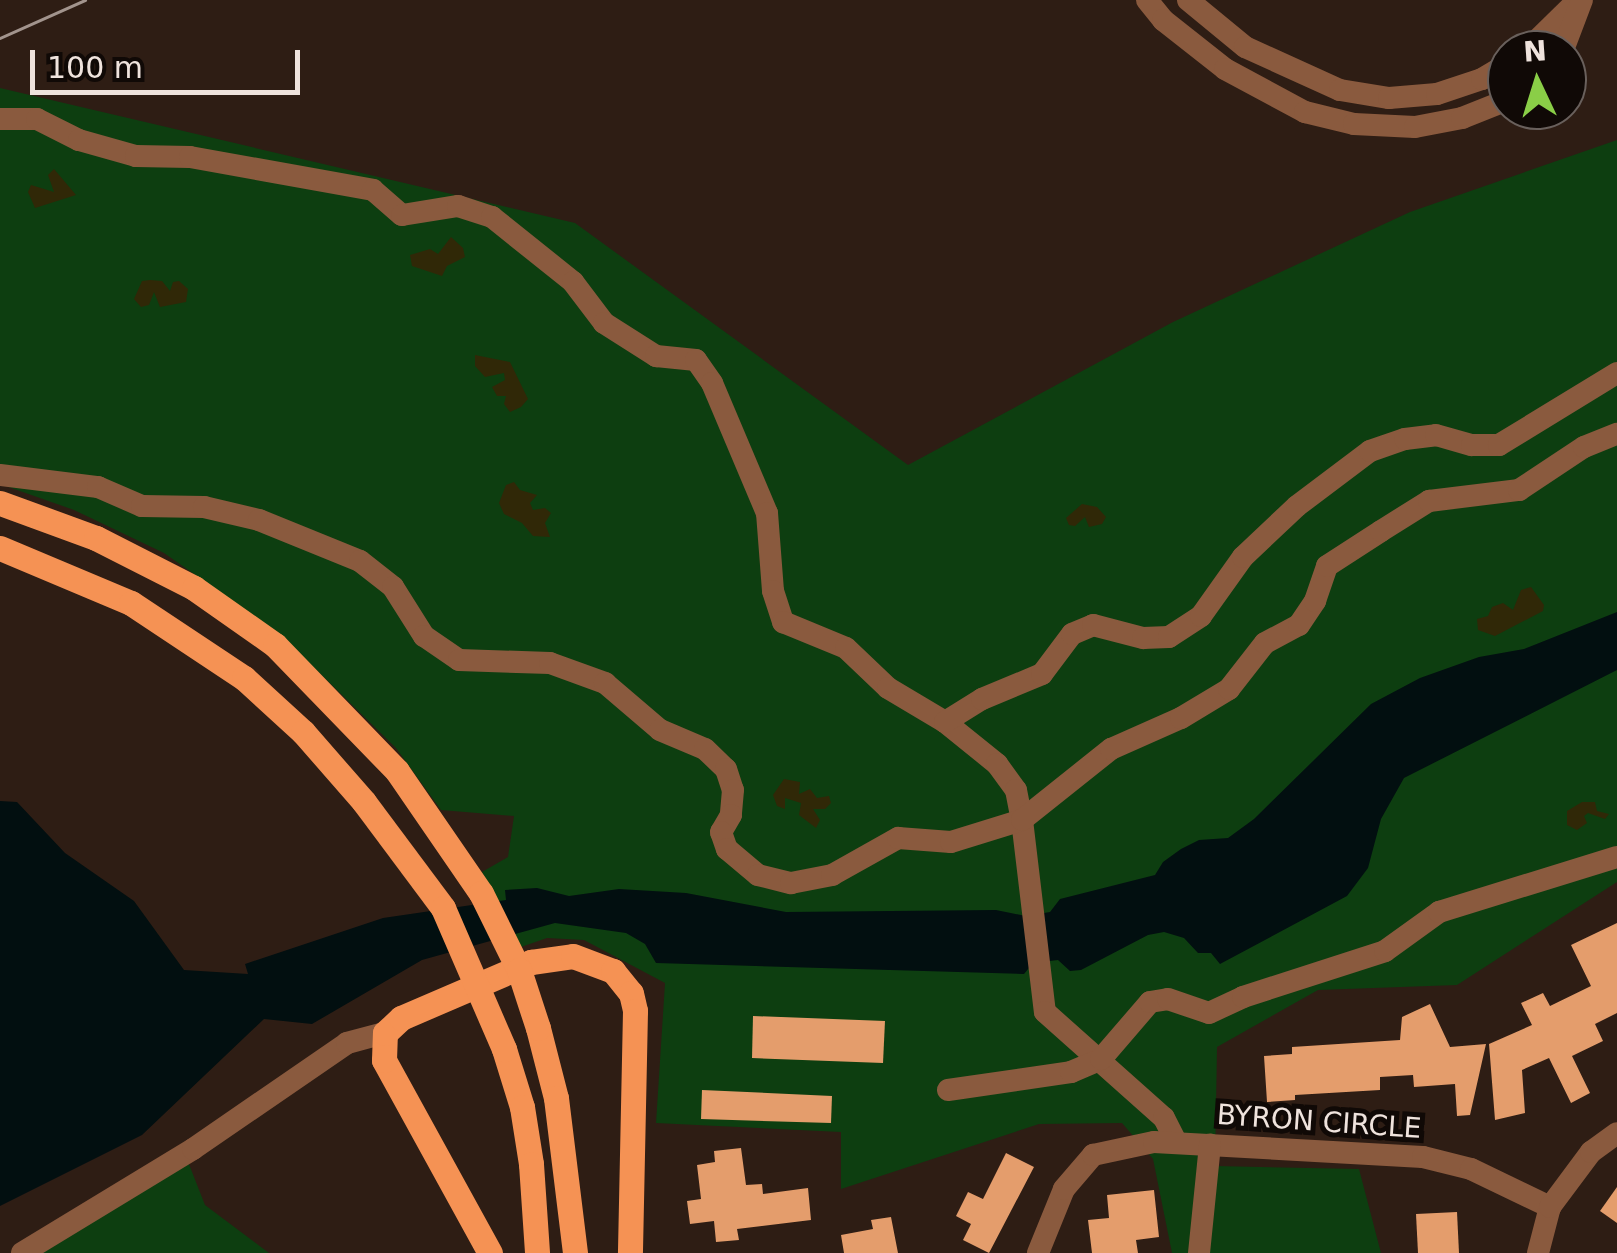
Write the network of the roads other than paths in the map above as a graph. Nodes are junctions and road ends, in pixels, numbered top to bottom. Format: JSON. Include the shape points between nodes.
{"nodes":[{"id":1,"x":1147,"y":0,"type":"edge"},
{"id":2,"x":1188,"y":0,"type":"edge"},
{"id":3,"x":1580,"y":0,"type":"edge"},
{"id":4,"x":1548,"y":30,"type":"edge"},
{"id":5,"x":1570,"y":30,"type":"edge"},
{"id":6,"x":1487,"y":76,"type":"edge"},
{"id":7,"x":1487,"y":108,"type":"edge"},
{"id":8,"x":0,"y":119,"type":"edge"},
{"id":9,"x":1617,"y":373,"type":"edge"},
{"id":10,"x":1617,"y":434,"type":"edge"},
{"id":11,"x":0,"y":475,"type":"edge"},
{"id":12,"x":0,"y":503,"type":"edge"},
{"id":13,"x":0,"y":548,"type":"edge"},
{"id":14,"x":945,"y":722,"type":"junction"},
{"id":15,"x":1022,"y":820,"type":"junction"},
{"id":16,"x":1617,"y":857,"type":"edge"},
{"id":17,"x":385,"y":1032,"type":"junction"},
{"id":18,"x":1101,"y":1059,"type":"junction"},
{"id":19,"x":948,"y":1090,"type":"dead end"},
{"id":20,"x":1617,"y":1132,"type":"edge"},
{"id":21,"x":1165,"y":1143,"type":"junction"},
{"id":22,"x":1210,"y":1145,"type":"junction"},
{"id":23,"x":1550,"y":1207,"type":"junction"},
{"id":24,"x":22,"y":1253,"type":"edge"},
{"id":25,"x":490,"y":1253,"type":"edge"},
{"id":26,"x":536,"y":1253,"type":"edge"},
{"id":27,"x":575,"y":1253,"type":"edge"},
{"id":28,"x":630,"y":1253,"type":"edge"},
{"id":29,"x":1038,"y":1253,"type":"edge"},
{"id":30,"x":1198,"y":1253,"type":"edge"},
{"id":31,"x":1538,"y":1253,"type":"edge"}],
"edges":[{"from":1,"to":7,"type":"street","via":[[1225,68],[1305,112],[1414,128]]},
{"from":2,"to":6,"type":"street","via":[[1246,48],[1340,90],[1389,98],[1437,94]]},
{"from":3,"to":4,"type":"street"},
{"from":3,"to":5,"type":"street"},
{"from":8,"to":14,"type":"street","via":[[38,119],[79,140],[136,156],[209,160],[373,190],[402,215],[458,206],[492,217],[573,282],[604,323],[656,356],[696,360],[768,513],[774,591],[784,622],[846,648],[888,688]]},
{"from":9,"to":14,"type":"street","via":[[1499,446],[1436,435],[1370,451],[1296,506],[1243,557],[1201,616],[1169,637],[1143,638],[1093,625],[1072,634],[1042,674]]},
{"from":10,"to":15,"type":"street","via":[[1584,447],[1520,490],[1429,502],[1327,566],[1299,625],[1265,643],[1229,689],[1111,750]]},
{"from":11,"to":15,"type":"street","via":[[98,487],[142,506],[204,507],[259,520],[360,560],[394,587],[424,636],[459,660],[550,664],[605,683],[660,730],[706,748],[726,769],[733,790],[721,832],[726,850],[758,875],[790,883],[832,876],[898,838],[951,842]]},
{"from":12,"to":27,"type":"main road","bridge":true,"via":[[96,538],[194,588],[275,645],[397,772],[481,893],[519,970],[556,1098]]},
{"from":13,"to":26,"type":"main road","bridge":true,"via":[[131,603],[244,678],[364,802],[442,908],[504,1049],[528,1145]]},
{"from":14,"to":15,"type":"street","via":[[997,764],[1016,790]]},
{"from":15,"to":18,"type":"street","via":[[1045,1012]]},
{"from":16,"to":18,"type":"street","via":[[1439,912],[1385,950],[1209,1013],[1168,998],[1150,1002]]},
{"from":17,"to":24,"type":"street","via":[[347,1043],[193,1149]]},
{"from":17,"to":25,"type":"main road","via":[[384,1060]]},
{"from":17,"to":28,"type":"main road","via":[[401,1018],[552,956],[594,961],[624,980],[635,1010]]},
{"from":18,"to":19,"type":"street","via":[[1071,1072]]},
{"from":18,"to":21,"type":"street","via":[[1164,1118]]},
{"from":20,"to":23,"type":"street","via":[[1591,1152]]},
{"from":21,"to":22,"type":"street","name":"BYRON CIRCLE"},
{"from":21,"to":29,"type":"street","name":"BYRON CIRCLE","via":[[1093,1155],[1064,1188]]},
{"from":22,"to":23,"type":"street","name":"BYRON CIRCLE","via":[[1423,1157],[1471,1169]]},
{"from":22,"to":30,"type":"street"},
{"from":23,"to":31,"type":"street"}]}
